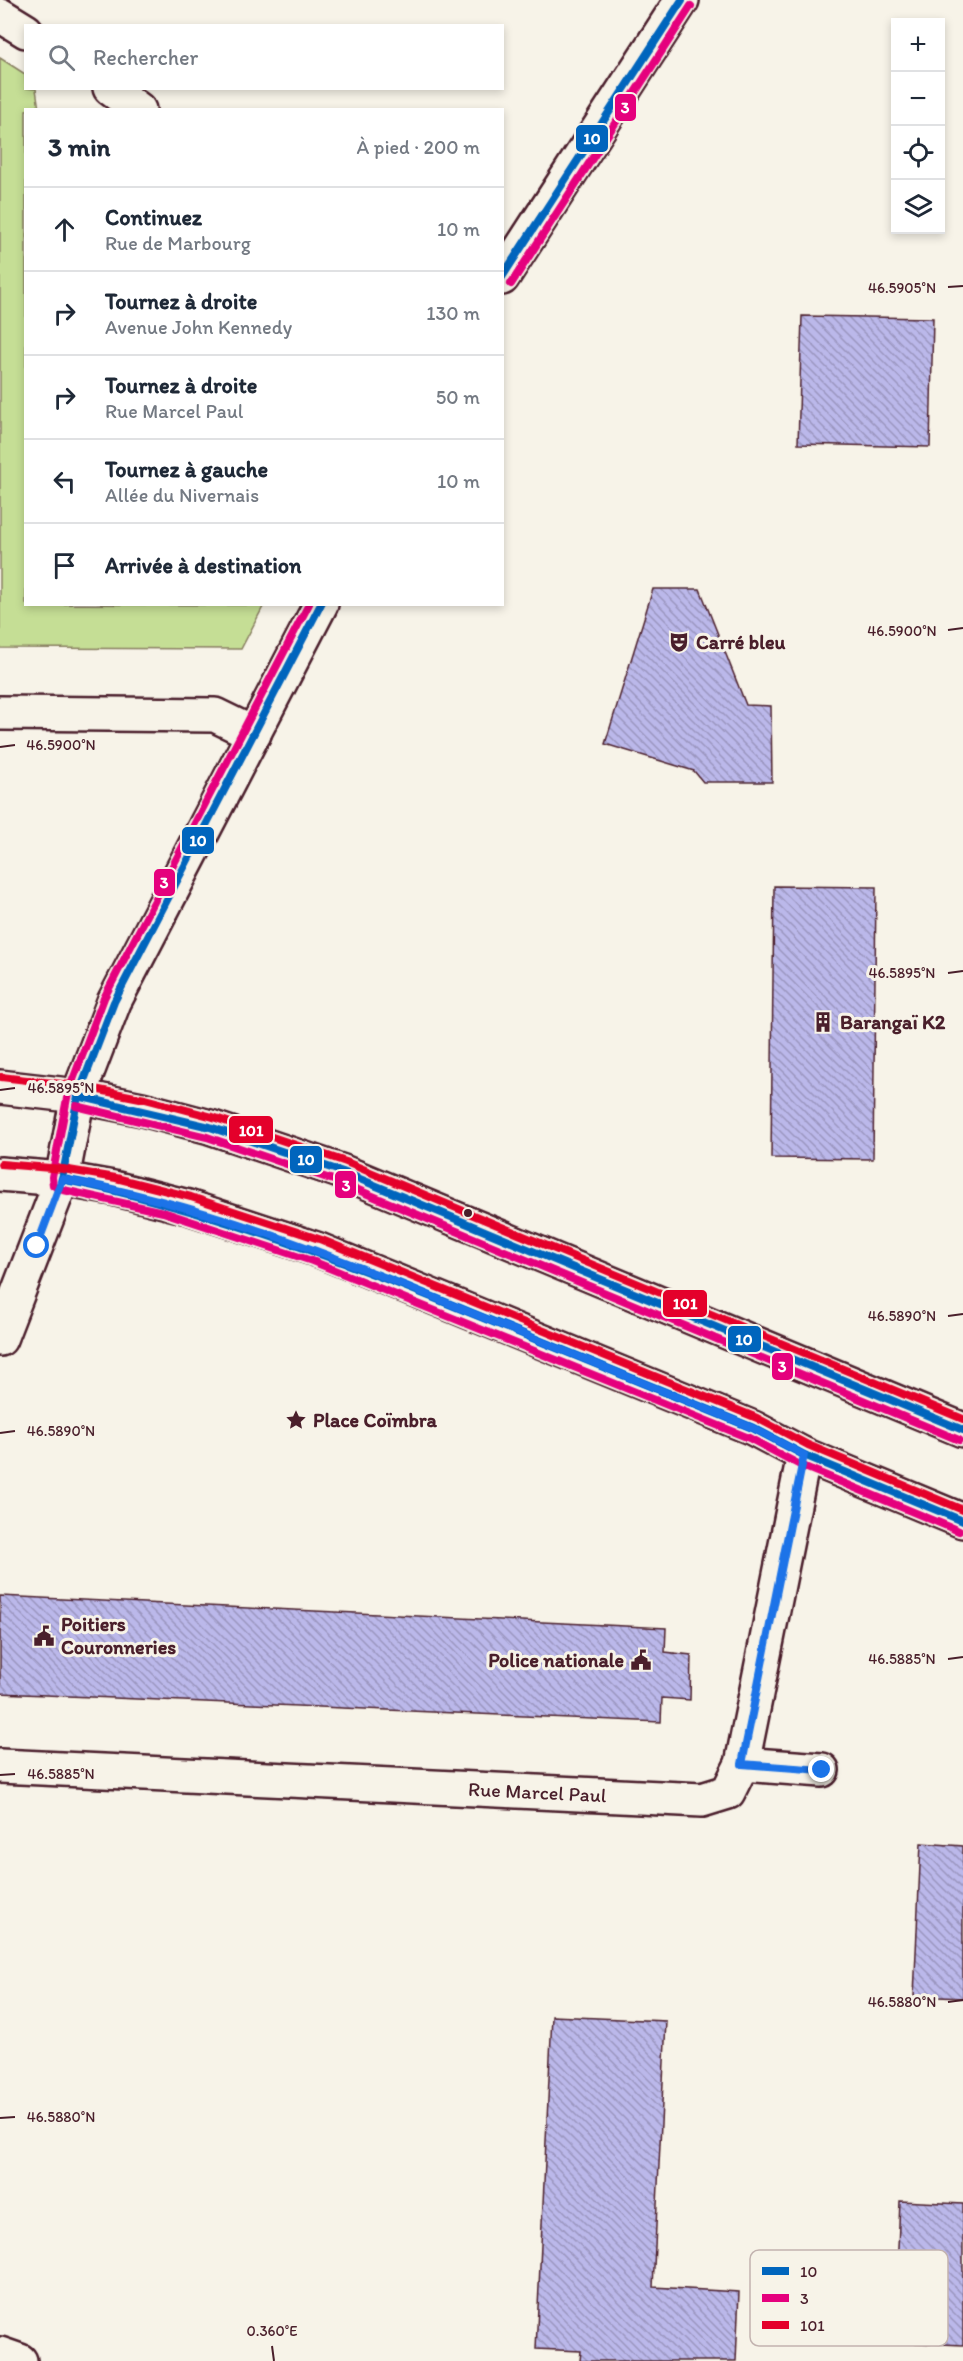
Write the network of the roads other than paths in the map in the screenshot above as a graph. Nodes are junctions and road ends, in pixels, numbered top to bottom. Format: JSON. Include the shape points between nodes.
{"nodes":[{"id":1,"x":682,"y":0,"type":"edge"},
{"id":2,"x":0,"y":15,"type":"edge"},
{"id":3,"x":24,"y":30,"type":"edge"},
{"id":4,"x":113,"y":90,"type":"edge"},
{"id":5,"x":136,"y":108,"type":"edge"},
{"id":6,"x":504,"y":275,"type":"edge"},
{"id":7,"x":320,"y":606,"type":"edge"},
{"id":8,"x":0,"y":713,"type":"edge"},
{"id":9,"x":254,"y":734,"type":"junction"},
{"id":10,"x":0,"y":1088,"type":"edge"},
{"id":11,"x":78,"y":1096,"type":"junction"},
{"id":12,"x":0,"y":1174,"type":"edge"},
{"id":13,"x":62,"y":1179,"type":"junction"},
{"id":14,"x":0,"y":1339,"type":"edge"},
{"id":15,"x":963,"y":1430,"type":"edge"},
{"id":16,"x":804,"y":1455,"type":"junction"},
{"id":17,"x":963,"y":1521,"type":"edge"},
{"id":18,"x":742,"y":1764,"type":"junction"},
{"id":19,"x":0,"y":1766,"type":"edge"},
{"id":20,"x":822,"y":1770,"type":"dead end"},
{"id":21,"x":0,"y":2354,"type":"edge"},
{"id":22,"x":20,"y":2361,"type":"edge"}],
"edges":[{"from":1,"to":6,"type":"street"},
{"from":2,"to":3,"type":"street"},
{"from":4,"to":5,"type":"street"},
{"from":7,"to":9,"type":"street"},
{"from":8,"to":9,"type":"street","via":[[215,716]]},
{"from":9,"to":11,"type":"street","via":[[114,1002]]},
{"from":10,"to":11,"type":"street"},
{"from":11,"to":13,"type":"street"},
{"from":11,"to":15,"type":"street","via":[[210,1127],[343,1172]]},
{"from":12,"to":13,"type":"street"},
{"from":13,"to":14,"type":"street"},
{"from":13,"to":16,"type":"street","via":[[188,1207],[319,1250],[753,1428]]},
{"from":16,"to":17,"type":"street"},
{"from":16,"to":18,"type":"street","name":"Rue Marcel Paul"},
{"from":18,"to":19,"type":"street","name":"Rue Marcel Paul","via":[[728,1792],[702,1800]]},
{"from":18,"to":20,"type":"street"},
{"from":21,"to":22,"type":"street"}]}
